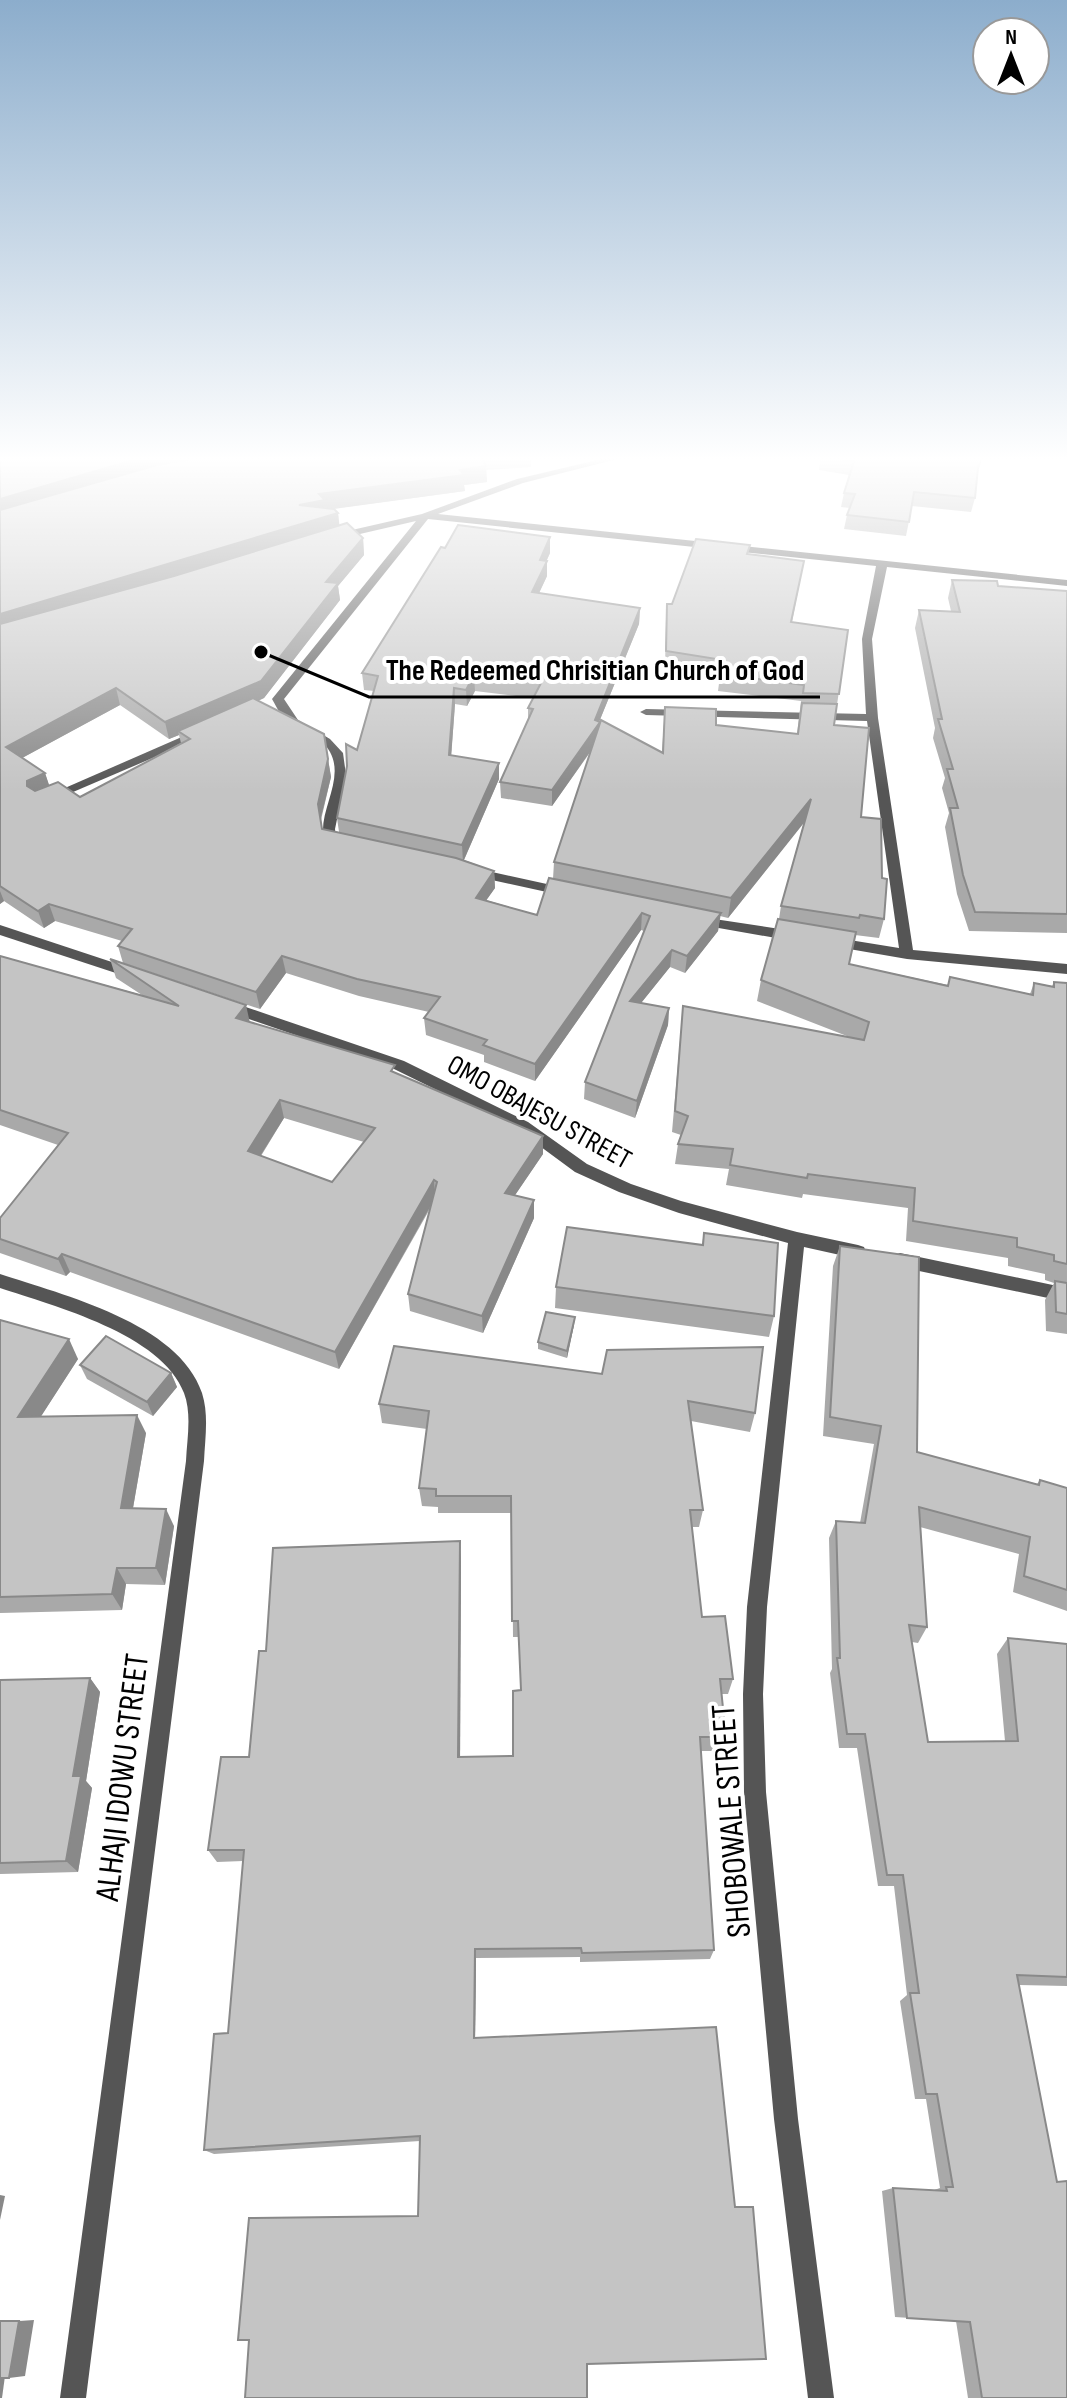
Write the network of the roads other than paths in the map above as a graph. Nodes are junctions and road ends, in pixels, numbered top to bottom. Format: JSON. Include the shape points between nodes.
{"nodes":[{"id":1,"x":383,"y":568,"type":"edge"},
{"id":2,"x":881,"y":568,"type":"edge"},
{"id":3,"x":920,"y":568,"type":"edge"},
{"id":4,"x":1067,"y":583,"type":"edge"},
{"id":5,"x":278,"y":699,"type":"junction"},
{"id":6,"x":264,"y":705,"type":"edge"},
{"id":7,"x":646,"y":712,"type":"dead end"},
{"id":8,"x":872,"y":718,"type":"junction"},
{"id":9,"x":208,"y":729,"type":"edge"},
{"id":10,"x":40,"y":801,"type":"edge"},
{"id":11,"x":356,"y":846,"type":"edge"},
{"id":12,"x":460,"y":869,"type":"edge"},
{"id":13,"x":580,"y":895,"type":"edge"},
{"id":14,"x":685,"y":918,"type":"edge"},
{"id":15,"x":0,"y":930,"type":"edge"},
{"id":16,"x":803,"y":937,"type":"edge"},
{"id":17,"x":818,"y":940,"type":"edge"},
{"id":18,"x":907,"y":954,"type":"junction"},
{"id":19,"x":1067,"y":969,"type":"edge"},
{"id":20,"x":148,"y":979,"type":"edge"},
{"id":21,"x":207,"y":998,"type":"edge"},
{"id":22,"x":797,"y":1239,"type":"junction"},
{"id":23,"x":0,"y":1281,"type":"edge"},
{"id":24,"x":1067,"y":1295,"type":"edge"},
{"id":25,"x":73,"y":2398,"type":"edge"},
{"id":26,"x":821,"y":2398,"type":"edge"}],
"edges":[{"from":1,"to":5,"type":"street"},
{"from":2,"to":8,"type":"street","via":[[867,639]]},
{"from":3,"to":4,"type":"street"},
{"from":5,"to":6,"type":"street"},
{"from":5,"to":11,"type":"street","via":[[300,728],[336,749],[338,790],[328,832],[330,840]]},
{"from":7,"to":8,"type":"street"},
{"from":8,"to":18,"type":"street"},
{"from":9,"to":10,"type":"street"},
{"from":12,"to":13,"type":"street"},
{"from":14,"to":16,"type":"street"},
{"from":15,"to":20,"type":"street"},
{"from":17,"to":18,"type":"street"},
{"from":18,"to":19,"type":"street"},
{"from":21,"to":22,"type":"street","name":"OMO OBAJESU STREET","via":[[399,1065],[523,1126],[581,1168],[625,1188]]},
{"from":22,"to":24,"type":"street","name":"OMO OBAJESU STREET"},
{"from":22,"to":26,"type":"street","name":"SHOBOWALE STREET","via":[[757,1607],[753,1708],[755,1792],[786,2119]]},
{"from":23,"to":25,"type":"street","name":"ALHAJI IDOWU STREET","via":[[96,1314],[161,1352],[192,1388],[196,1415],[195,1461]]}]}
